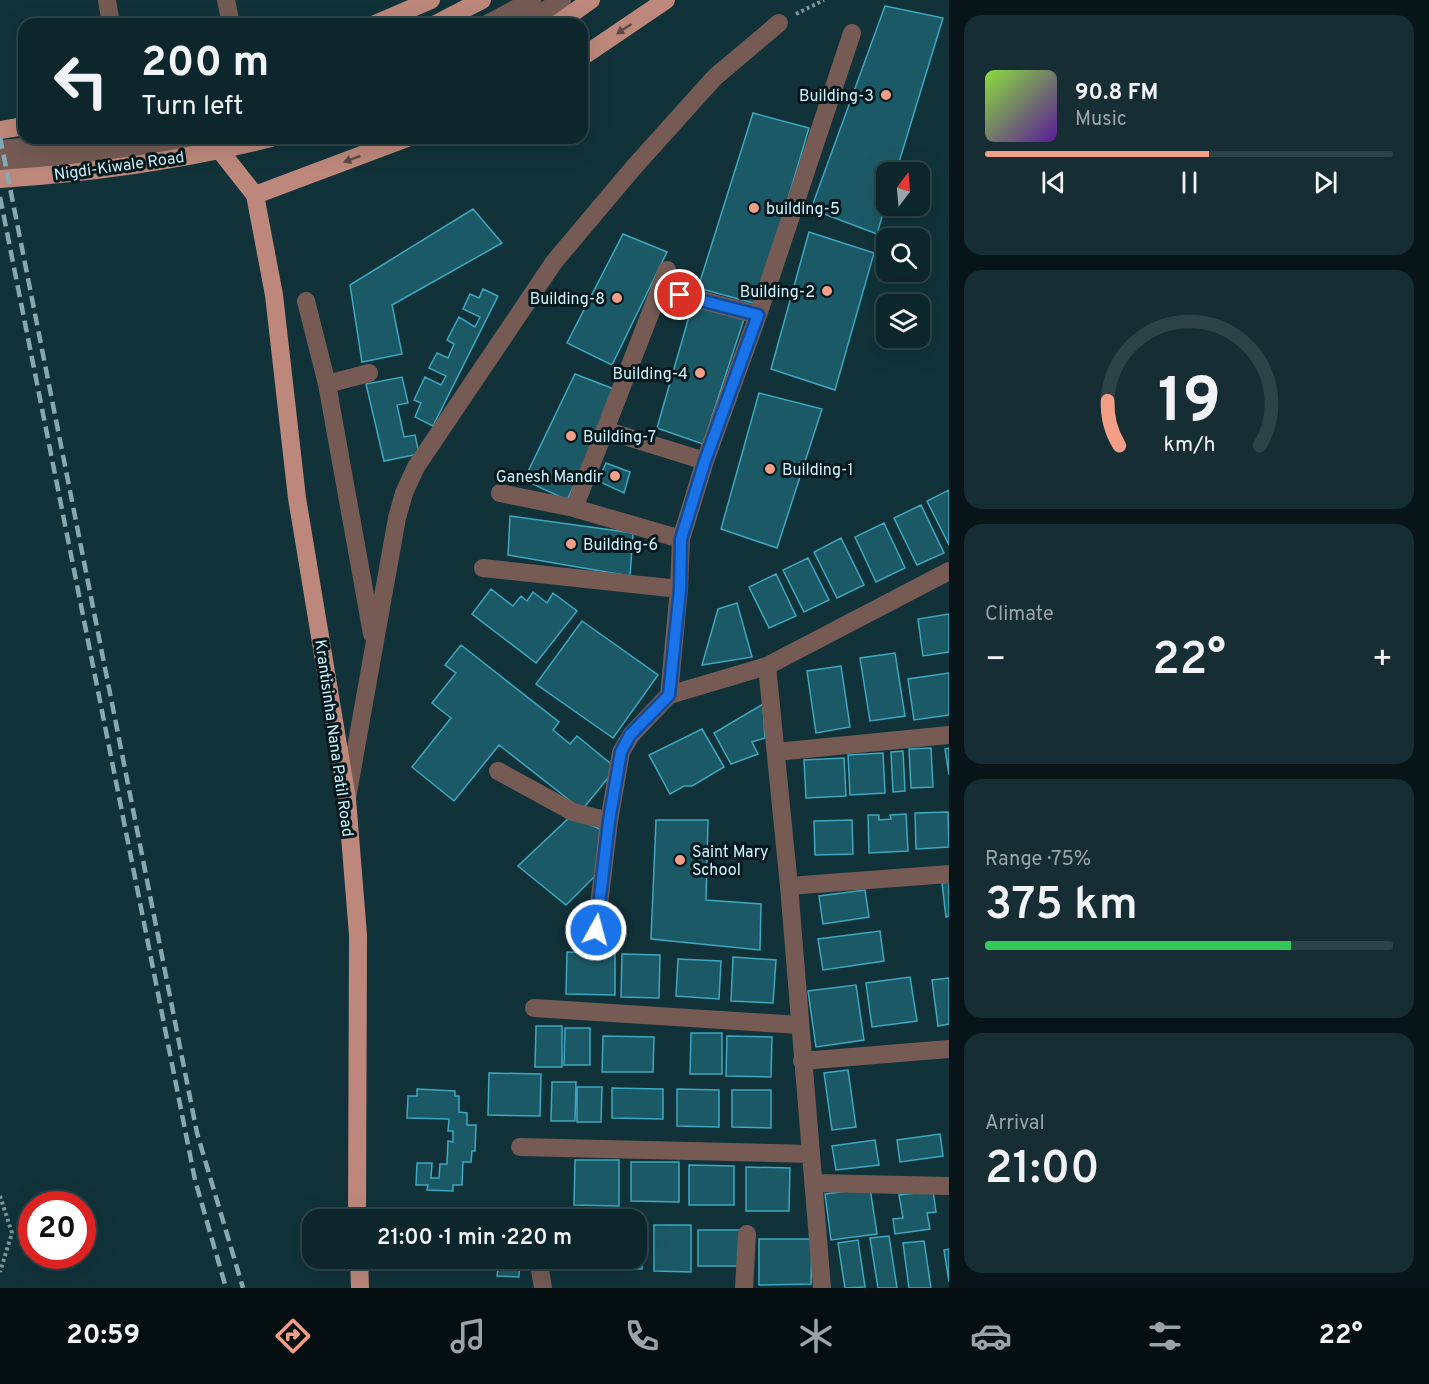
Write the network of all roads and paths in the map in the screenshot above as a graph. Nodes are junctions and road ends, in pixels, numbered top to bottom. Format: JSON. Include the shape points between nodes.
{"nodes":[{"id":1,"x":107,"y":0,"type":"edge"},
{"id":2,"x":226,"y":0,"type":"edge"},
{"id":3,"x":431,"y":0,"type":"edge"},
{"id":4,"x":482,"y":0,"type":"edge"},
{"id":5,"x":532,"y":0,"type":"edge"},
{"id":6,"x":561,"y":0,"type":"edge"},
{"id":7,"x":591,"y":0,"type":"edge"},
{"id":8,"x":666,"y":0,"type":"edge"},
{"id":9,"x":824,"y":0,"type":"edge"},
{"id":10,"x":110,"y":18,"type":"edge"},
{"id":11,"x":230,"y":18,"type":"edge"},
{"id":12,"x":389,"y":18,"type":"edge"},
{"id":13,"x":447,"y":18,"type":"edge"},
{"id":14,"x":498,"y":18,"type":"edge"},
{"id":15,"x":533,"y":18,"type":"edge"},
{"id":16,"x":565,"y":18,"type":"edge"},
{"id":17,"x":779,"y":23,"type":"joint"},
{"id":18,"x":852,"y":33,"type":"dead end"},
{"id":19,"x":588,"y":53,"type":"edge"},
{"id":20,"x":18,"y":127,"type":"edge"},
{"id":21,"x":0,"y":130,"type":"edge"},
{"id":22,"x":55,"y":144,"type":"edge"},
{"id":23,"x":181,"y":144,"type":"edge"},
{"id":24,"x":216,"y":144,"type":"edge"},
{"id":25,"x":247,"y":144,"type":"edge"},
{"id":26,"x":391,"y":144,"type":"edge"},
{"id":27,"x":0,"y":149,"type":"edge"},
{"id":28,"x":0,"y":167,"type":"edge"},
{"id":29,"x":0,"y":179,"type":"edge"},
{"id":30,"x":255,"y":195,"type":"junction"},
{"id":31,"x":668,"y":270,"type":"dead end"},
{"id":32,"x":660,"y":290,"type":"junction"},
{"id":33,"x":306,"y":302,"type":"dead end"},
{"id":34,"x":758,"y":315,"type":"junction"},
{"id":35,"x":369,"y":373,"type":"dead end"},
{"id":36,"x":327,"y":384,"type":"junction"},
{"id":37,"x":605,"y":430,"type":"junction"},
{"id":38,"x":705,"y":461,"type":"junction"},
{"id":39,"x":500,"y":493,"type":"dead end"},
{"id":40,"x":574,"y":508,"type":"junction"},
{"id":41,"x":681,"y":539,"type":"junction"},
{"id":42,"x":483,"y":568,"type":"dead end"},
{"id":43,"x":949,"y":571,"type":"edge"},
{"id":44,"x":680,"y":589,"type":"junction"},
{"id":45,"x":374,"y":647,"type":"junction"},
{"id":46,"x":767,"y":666,"type":"junction"},
{"id":47,"x":669,"y":695,"type":"junction"},
{"id":48,"x":949,"y":735,"type":"edge"},
{"id":49,"x":776,"y":752,"type":"junction"},
{"id":50,"x":498,"y":771,"type":"dead end"},
{"id":51,"x":347,"y":799,"type":"junction"},
{"id":52,"x":609,"y":821,"type":"junction"},
{"id":53,"x":949,"y":874,"type":"edge"},
{"id":54,"x":789,"y":886,"type":"junction"},
{"id":55,"x":596,"y":930,"type":"dead end"},
{"id":56,"x":534,"y":1008,"type":"dead end"},
{"id":57,"x":799,"y":1025,"type":"junction"},
{"id":58,"x":949,"y":1049,"type":"edge"},
{"id":59,"x":802,"y":1061,"type":"junction"},
{"id":60,"x":520,"y":1148,"type":"dead end"},
{"id":61,"x":811,"y":1154,"type":"junction"},
{"id":62,"x":814,"y":1184,"type":"junction"},
{"id":63,"x":949,"y":1186,"type":"edge"},
{"id":64,"x":0,"y":1196,"type":"edge"},
{"id":65,"x":357,"y":1209,"type":"edge"},
{"id":66,"x":747,"y":1234,"type":"dead end"},
{"id":67,"x":359,"y":1269,"type":"edge"},
{"id":68,"x":540,"y":1269,"type":"edge"},
{"id":69,"x":0,"y":1272,"type":"edge"},
{"id":70,"x":360,"y":1288,"type":"edge"},
{"id":71,"x":543,"y":1288,"type":"edge"},
{"id":72,"x":744,"y":1288,"type":"edge"},
{"id":73,"x":822,"y":1288,"type":"edge"}],
"edges":[{"from":1,"to":10,"type":"street"},
{"from":2,"to":11,"type":"street"},
{"from":3,"to":12,"type":"main road"},
{"from":4,"to":13,"type":"main road"},
{"from":5,"to":14,"type":"street"},
{"from":6,"to":15,"type":"street"},
{"from":7,"to":16,"type":"main road"},
{"from":8,"to":19,"type":"main road","one_way":true},
{"from":9,"to":17,"type":"path"},
{"from":17,"to":45,"type":"street","via":[[715,77],[554,262],[416,467],[397,518]]},
{"from":18,"to":34,"type":"street"},
{"from":20,"to":21,"type":"main road"},
{"from":22,"to":27,"type":"street"},
{"from":23,"to":28,"type":"street"},
{"from":24,"to":30,"type":"main road"},
{"from":25,"to":29,"type":"main road","name":"Nigdi-Kiwale Road"},
{"from":26,"to":30,"type":"main road","one_way":true},
{"from":30,"to":51,"type":"main road","name":"Krantisinha Nana Patil Road","via":[[274,295],[297,498]]},
{"from":31,"to":32,"type":"street"},
{"from":32,"to":34,"type":"street"},
{"from":32,"to":37,"type":"street"},
{"from":33,"to":36,"type":"street"},
{"from":34,"to":38,"type":"street"},
{"from":35,"to":36,"type":"street"},
{"from":36,"to":45,"type":"street"},
{"from":37,"to":38,"type":"street"},
{"from":37,"to":40,"type":"street"},
{"from":38,"to":41,"type":"street"},
{"from":39,"to":40,"type":"street"},
{"from":40,"to":41,"type":"street"},
{"from":41,"to":44,"type":"street"},
{"from":42,"to":44,"type":"street"},
{"from":43,"to":46,"type":"street"},
{"from":44,"to":47,"type":"street"},
{"from":45,"to":51,"type":"street"},
{"from":46,"to":47,"type":"street"},
{"from":46,"to":49,"type":"street"},
{"from":47,"to":52,"type":"street","via":[[630,735],[621,752]]},
{"from":48,"to":49,"type":"street"},
{"from":49,"to":54,"type":"street"},
{"from":50,"to":52,"type":"street","via":[[573,812]]},
{"from":51,"to":65,"type":"main road","name":"Krantisinha Nana Patil Road","via":[[358,935]]},
{"from":52,"to":55,"type":"street"},
{"from":53,"to":54,"type":"street"},
{"from":54,"to":57,"type":"street"},
{"from":56,"to":57,"type":"street"},
{"from":57,"to":59,"type":"street"},
{"from":58,"to":59,"type":"street"},
{"from":59,"to":61,"type":"street"},
{"from":60,"to":61,"type":"street"},
{"from":61,"to":62,"type":"street"},
{"from":62,"to":63,"type":"street"},
{"from":62,"to":73,"type":"street"},
{"from":64,"to":69,"type":"path","via":[[12,1233]]},
{"from":66,"to":72,"type":"street"},
{"from":67,"to":70,"type":"main road"},
{"from":68,"to":71,"type":"street"}]}
